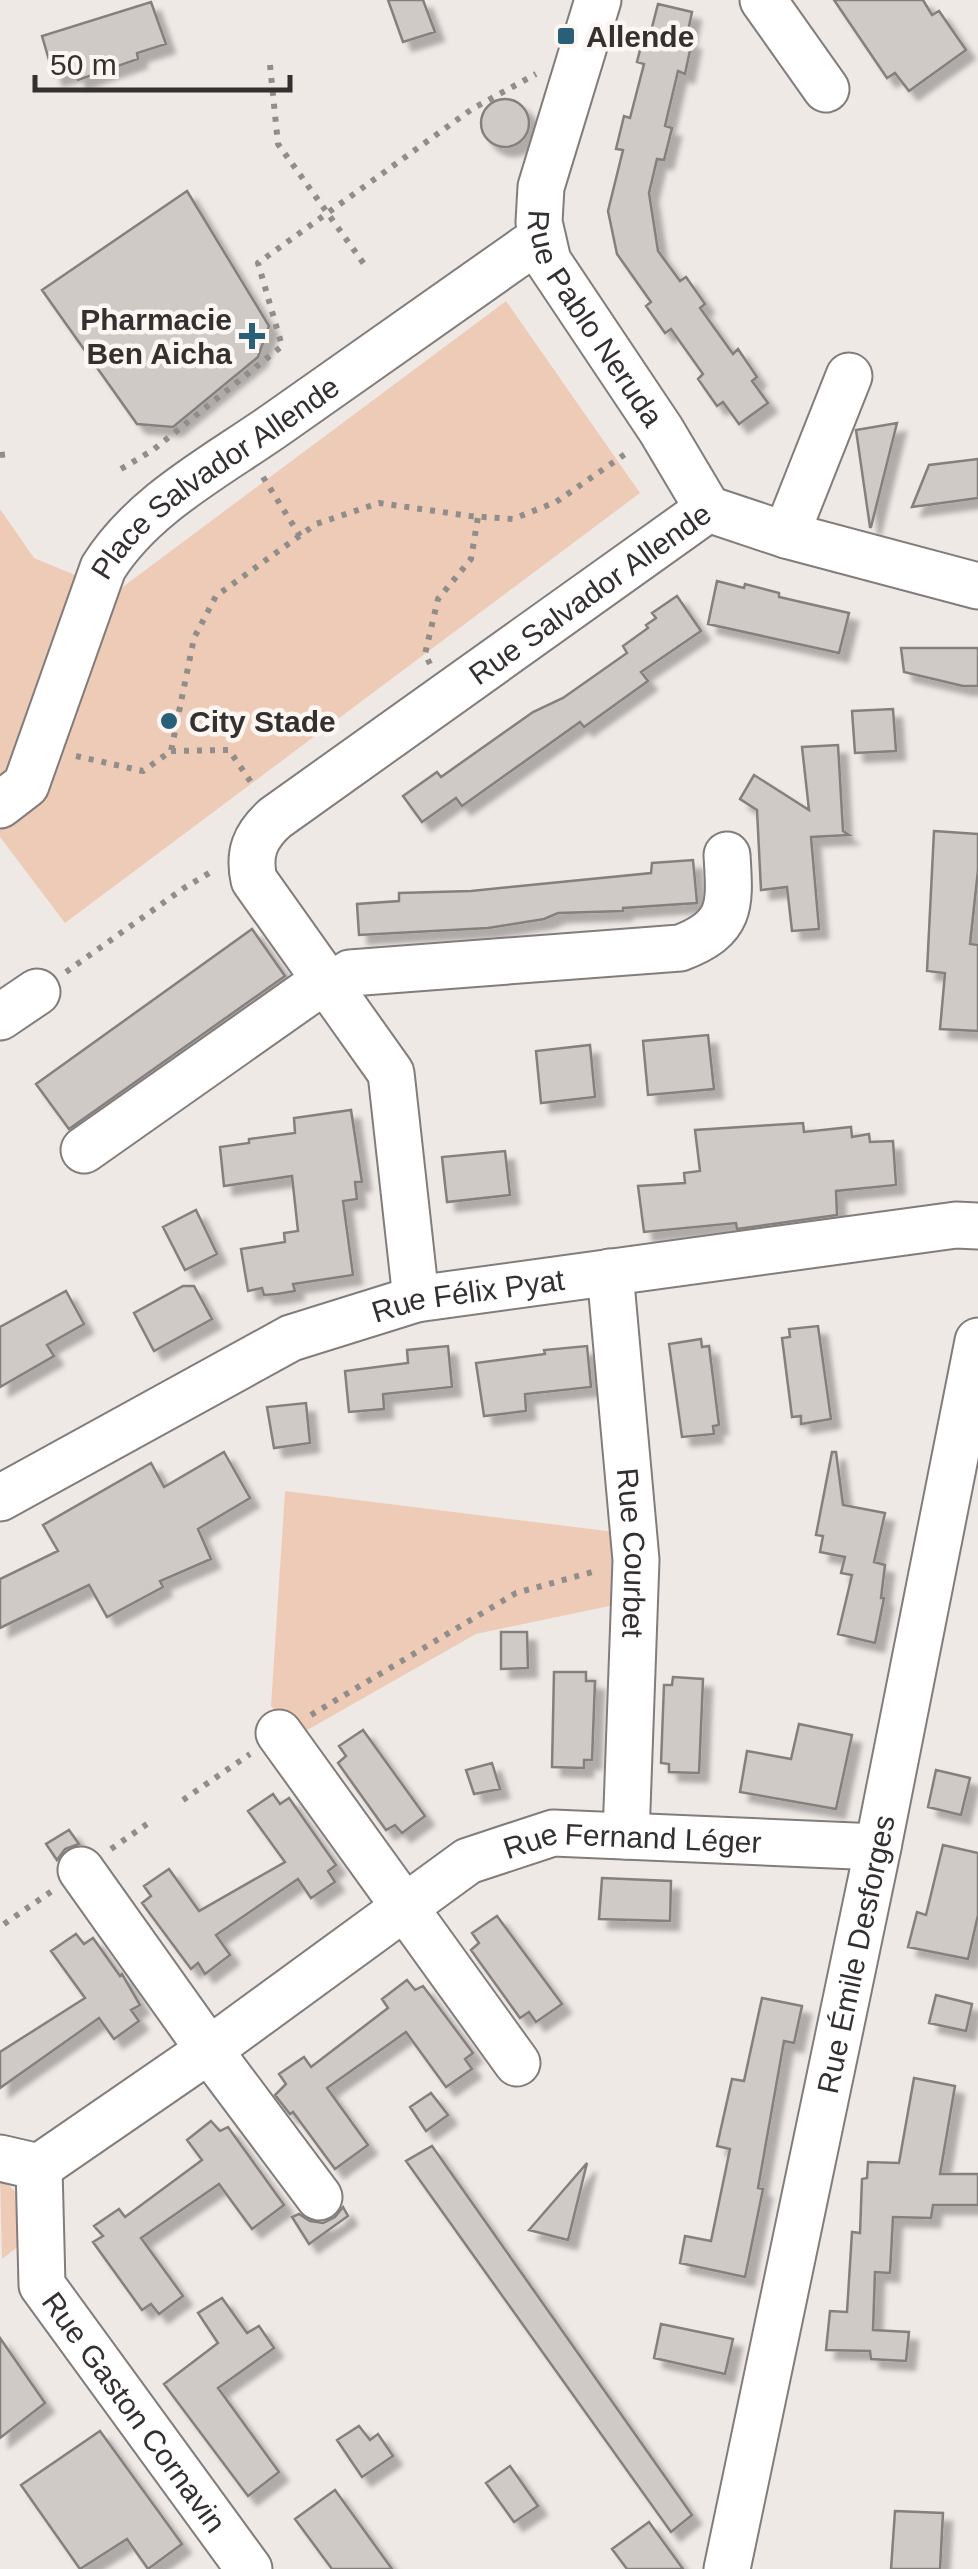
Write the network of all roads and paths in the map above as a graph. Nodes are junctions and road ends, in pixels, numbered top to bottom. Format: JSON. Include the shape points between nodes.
{"nodes":[{"id":1,"x":598,"y":0,"type":"edge"},
{"id":2,"x":763,"y":0,"type":"edge"},
{"id":3,"x":585,"y":47,"type":"junction"},
{"id":4,"x":270,"y":65,"type":"dead end"},
{"id":5,"x":826,"y":89,"type":"dead end"},
{"id":6,"x":327,"y":214,"type":"junction"},
{"id":7,"x":543,"y":242,"type":"junction"},
{"id":8,"x":364,"y":264,"type":"dead end"},
{"id":9,"x":848,"y":376,"type":"dead end"},
{"id":10,"x":661,"y":430,"type":"junction"},
{"id":11,"x":244,"y":447,"type":"junction"},
{"id":12,"x":10,"y":454,"type":"dead end"},
{"id":13,"x":0,"y":456,"type":"edge"},
{"id":14,"x":122,"y":469,"type":"dead end"},
{"id":15,"x":708,"y":509,"type":"junction"},
{"id":16,"x":478,"y":517,"type":"junction"},
{"id":17,"x":786,"y":535,"type":"junction"},
{"id":18,"x":300,"y":536,"type":"junction"},
{"id":19,"x":978,"y":586,"type":"edge"},
{"id":20,"x":446,"y":696,"type":"junction"},
{"id":21,"x":39,"y":748,"type":"junction"},
{"id":22,"x":171,"y":751,"type":"junction"},
{"id":23,"x":0,"y":804,"type":"edge"},
{"id":24,"x":264,"y":833,"type":"junction"},
{"id":25,"x":727,"y":855,"type":"dead end"},
{"id":26,"x":327,"y":984,"type":"junction"},
{"id":27,"x":37,"y":992,"type":"joint"},
{"id":28,"x":0,"y":1018,"type":"edge"},
{"id":29,"x":84,"y":1150,"type":"dead end"},
{"id":30,"x":978,"y":1226,"type":"edge"},
{"id":31,"x":610,"y":1272,"type":"junction"},
{"id":32,"x":416,"y":1299,"type":"junction"},
{"id":33,"x":978,"y":1341,"type":"edge"},
{"id":34,"x":0,"y":1498,"type":"edge"},
{"id":35,"x":636,"y":1560,"type":"junction"},
{"id":36,"x":279,"y":1734,"type":"junction"},
{"id":37,"x":183,"y":1800,"type":"dead end"},
{"id":38,"x":626,"y":1836,"type":"junction"},
{"id":39,"x":878,"y":1847,"type":"junction"},
{"id":40,"x":81,"y":1870,"type":"dead end"},
{"id":41,"x":405,"y":1908,"type":"junction"},
{"id":42,"x":209,"y":2050,"type":"junction"},
{"id":43,"x":517,"y":2062,"type":"dead end"},
{"id":44,"x":20,"y":2162,"type":"edge"},
{"id":45,"x":320,"y":2196,"type":"dead end"},
{"id":46,"x":250,"y":2569,"type":"edge"},
{"id":47,"x":727,"y":2569,"type":"edge"}],
"edges":[{"from":1,"to":3,"type":"street","name":"Rue Pablo Neruda"},
{"from":2,"to":5,"type":"street"},
{"from":3,"to":6,"type":"path","via":[[472,109]]},
{"from":3,"to":7,"type":"street","name":"Rue Pablo Neruda","via":[[541,188]]},
{"from":4,"to":6,"type":"path","via":[[278,144]]},
{"from":6,"to":8,"type":"path"},
{"from":6,"to":14,"type":"path","via":[[258,263],[282,346]]},
{"from":7,"to":10,"type":"street","name":"Rue Pablo Neruda","via":[[548,261]]},
{"from":7,"to":11,"type":"street","name":"Place Salvador Allende"},
{"from":9,"to":17,"type":"street"},
{"from":10,"to":15,"type":"street","name":"Rue Pablo Neruda"},
{"from":10,"to":16,"type":"path","via":[[556,502],[513,519]]},
{"from":11,"to":18,"type":"path"},
{"from":11,"to":21,"type":"street","name":"Place Salvador Allende","via":[[121,539],[102,568]]},
{"from":12,"to":13,"type":"path"},
{"from":15,"to":17,"type":"street","name":"Rue Salvador Allende"},
{"from":15,"to":20,"type":"street","name":"Rue Salvador Allende"},
{"from":16,"to":18,"type":"path","via":[[379,503]]},
{"from":16,"to":20,"type":"path","via":[[471,560],[438,599],[424,654]]},
{"from":17,"to":19,"type":"street","name":"Rue Salvador Allende"},
{"from":18,"to":22,"type":"path","via":[[216,596],[194,638]]},
{"from":20,"to":24,"type":"street","name":"Rue Salvador Allende"},
{"from":21,"to":22,"type":"path","via":[[143,771]]},
{"from":21,"to":23,"type":"street","name":"Place Salvador Allende","via":[[26,785]]},
{"from":22,"to":24,"type":"path","via":[[229,750]]},
{"from":24,"to":26,"type":"street","via":[[254,880]]},
{"from":24,"to":27,"type":"path"},
{"from":25,"to":26,"type":"street","via":[[730,903],[724,918],[680,948],[350,974]]},
{"from":26,"to":29,"type":"street"},
{"from":26,"to":32,"type":"street","via":[[391,1073]]},
{"from":27,"to":28,"type":"street"},
{"from":30,"to":31,"type":"street","name":"Rue Félix Pyat"},
{"from":31,"to":32,"type":"street","name":"Rue Félix Pyat"},
{"from":31,"to":35,"type":"street","name":"Rue Courbet"},
{"from":32,"to":34,"type":"street","name":"Rue Félix Pyat","via":[[291,1338]]},
{"from":33,"to":39,"type":"street","name":"Rue Émile Desforges"},
{"from":35,"to":36,"type":"path","via":[[516,1592]]},
{"from":35,"to":38,"type":"street","name":"Rue Courbet"},
{"from":36,"to":37,"type":"path"},
{"from":36,"to":41,"type":"street"},
{"from":38,"to":39,"type":"street","name":"Rue Fernand Léger"},
{"from":38,"to":41,"type":"street","name":"Rue Fernand Léger","via":[[553,1833],[468,1861]]},
{"from":39,"to":47,"type":"street","name":"Rue Émile Desforges"},
{"from":40,"to":42,"type":"street"},
{"from":41,"to":42,"type":"street","name":"Rue Fernand Léger"},
{"from":41,"to":43,"type":"street"},
{"from":42,"to":44,"type":"street","name":"Rue Fernand Léger"},
{"from":42,"to":45,"type":"street"},
{"from":44,"to":46,"type":"street","name":"Rue Gaston Cornavin","via":[[42,2285]]}]}
